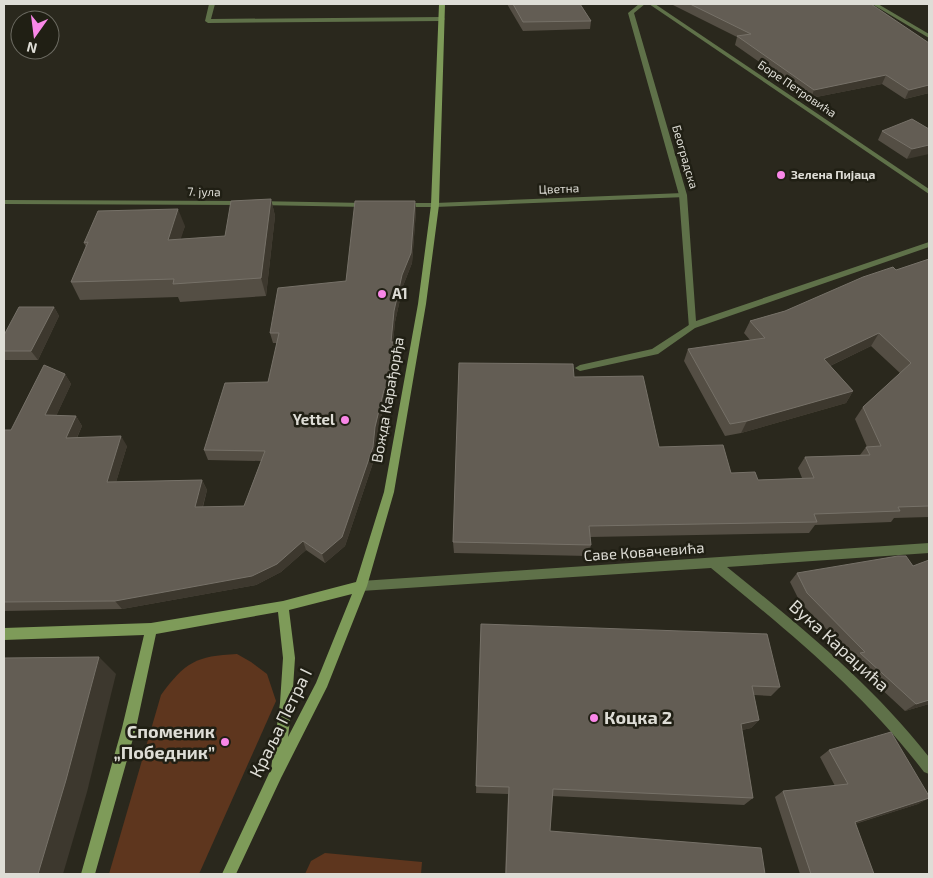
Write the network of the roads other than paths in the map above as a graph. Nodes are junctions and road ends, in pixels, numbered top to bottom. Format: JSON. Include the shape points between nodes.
{"nodes":[{"id":1,"x":212,"y":4,"type":"edge"},
{"id":2,"x":442,"y":4,"type":"edge"},
{"id":3,"x":642,"y":4,"type":"edge"},
{"id":4,"x":652,"y":4,"type":"edge"},
{"id":5,"x":875,"y":4,"type":"edge"},
{"id":6,"x":442,"y":19,"type":"junction"},
{"id":7,"x":929,"y":36,"type":"edge"},
{"id":8,"x":929,"y":192,"type":"edge"},
{"id":9,"x":683,"y":195,"type":"junction"},
{"id":10,"x":4,"y":202,"type":"edge"},
{"id":11,"x":376,"y":205,"type":"edge"},
{"id":12,"x":396,"y":205,"type":"edge"},
{"id":13,"x":435,"y":205,"type":"junction"},
{"id":14,"x":929,"y":244,"type":"edge"},
{"id":15,"x":692,"y":326,"type":"junction"},
{"id":16,"x":580,"y":368,"type":"dead end"},
{"id":17,"x":929,"y":548,"type":"edge"},
{"id":18,"x":714,"y":563,"type":"junction"},
{"id":19,"x":361,"y":586,"type":"junction"},
{"id":20,"x":283,"y":606,"type":"junction"},
{"id":21,"x":152,"y":629,"type":"junction"},
{"id":22,"x":4,"y":634,"type":"edge"},
{"id":23,"x":929,"y":767,"type":"edge"},
{"id":24,"x":276,"y":773,"type":"junction"},
{"id":25,"x":88,"y":874,"type":"edge"},
{"id":26,"x":229,"y":874,"type":"edge"}],
"edges":[{"from":1,"to":6,"type":"street","via":[[208,21]]},
{"from":2,"to":6,"type":"main road","name":"Вожда Карађорђа"},
{"from":3,"to":9,"type":"street","name":"Београдска","via":[[631,13]]},
{"from":4,"to":8,"type":"street","name":"Боре Петровића"},
{"from":5,"to":7,"type":"street"},
{"from":6,"to":13,"type":"main road","name":"Вожда Карађорђа"},
{"from":9,"to":13,"type":"street","name":"Цветна"},
{"from":9,"to":15,"type":"street","name":"Београдска"},
{"from":10,"to":11,"type":"street","name":"7. јула"},
{"from":12,"to":13,"type":"street"},
{"from":13,"to":19,"type":"main road","name":"Вожда Карађорђа","via":[[422,304],[389,492]]},
{"from":14,"to":15,"type":"street"},
{"from":15,"to":16,"type":"street","via":[[655,352]]},
{"from":17,"to":18,"type":"street","name":"Саве Ковачевића"},
{"from":18,"to":19,"type":"street","name":"Саве Ковачевића"},
{"from":18,"to":23,"type":"street","name":"Вука Караџића","via":[[801,632],[878,704]]},
{"from":19,"to":20,"type":"main road"},
{"from":19,"to":24,"type":"main road","name":"Краља Петра I","via":[[321,687]]},
{"from":20,"to":21,"type":"main road"},
{"from":20,"to":24,"type":"main road","via":[[290,658]]},
{"from":21,"to":22,"type":"main road"},
{"from":21,"to":25,"type":"main road","via":[[129,728]]},
{"from":24,"to":26,"type":"main road","name":"Краља Петра I"}]}
